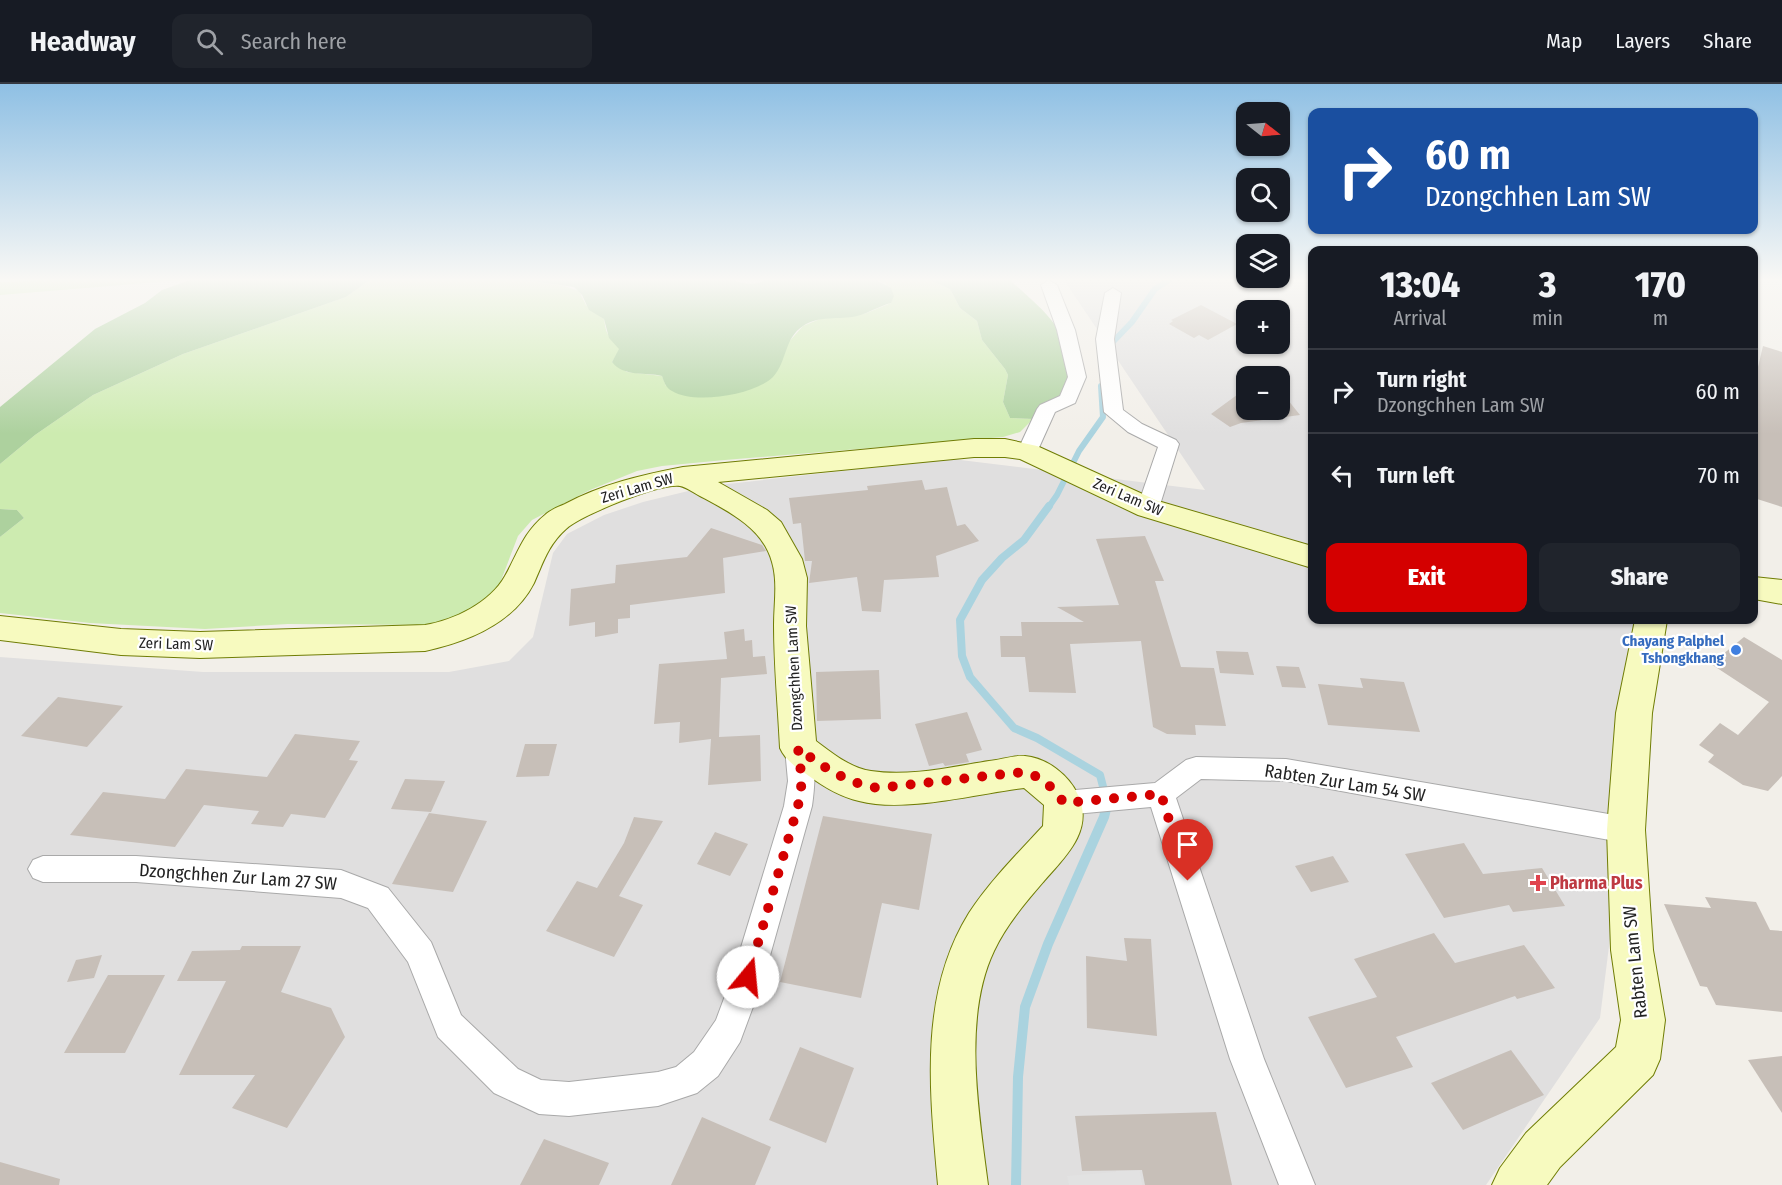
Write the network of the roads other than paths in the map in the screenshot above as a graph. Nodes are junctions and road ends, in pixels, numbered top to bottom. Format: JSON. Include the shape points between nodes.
{"nodes":[{"id":1,"x":1066,"y":331,"type":"edge"},
{"id":2,"x":1106,"y":331,"type":"edge"},
{"id":3,"x":1027,"y":452,"type":"junction"},
{"id":4,"x":683,"y":476,"type":"junction"},
{"id":5,"x":1148,"y":507,"type":"junction"},
{"id":6,"x":1308,"y":556,"type":"edge"},
{"id":7,"x":1758,"y":589,"type":"edge"},
{"id":8,"x":1782,"y":592,"type":"edge"},
{"id":9,"x":1651,"y":624,"type":"edge"},
{"id":10,"x":0,"y":628,"type":"edge"},
{"id":11,"x":798,"y":748,"type":"junction"},
{"id":12,"x":1148,"y":795,"type":"junction"},
{"id":13,"x":1079,"y":802,"type":"junction"},
{"id":14,"x":1626,"y":830,"type":"junction"},
{"id":15,"x":43,"y":869,"type":"dead end"},
{"id":16,"x":963,"y":1185,"type":"edge"},
{"id":17,"x":1297,"y":1185,"type":"edge"},
{"id":18,"x":1517,"y":1185,"type":"edge"}],
"edges":[{"from":1,"to":3,"type":"street","via":[[1077,377],[1068,399],[1047,409]]},
{"from":2,"to":5,"type":"street","via":[[1114,412],[1135,428],[1169,444]]},
{"from":3,"to":4,"type":"street","name":"Zeri Lam SW","via":[[974,448]]},
{"from":3,"to":5,"type":"street","name":"Zeri Lam SW"},
{"from":4,"to":10,"type":"street","name":"Zeri Lam SW","via":[[597,499],[555,521],[534,545],[518,583],[498,606],[464,628],[424,639],[200,645],[121,642]]},
{"from":4,"to":11,"type":"street","name":"Dzongchhen Lam SW","via":[[757,517],[770,529],[787,559]]},
{"from":5,"to":6,"type":"street","name":"Zeri Lam SW"},
{"from":7,"to":8,"type":"street"},
{"from":9,"to":14,"type":"street","name":"Rabten Lam SW","via":[[1634,713]]},
{"from":11,"to":13,"type":"street","name":"Dzongchhen Lam SW","via":[[859,785],[915,786],[1024,772]]},
{"from":11,"to":15,"type":"street","name":"Dzongchhen Zur Lam 27 SW","via":[[802,781],[798,806],[748,977],[728,1030],[706,1064],[692,1076],[658,1089],[569,1099],[539,1096],[506,1081],[449,1026],[420,954],[378,898],[341,884],[136,869]]},
{"from":12,"to":13,"type":"street"},
{"from":12,"to":14,"type":"street","name":"Rabten Zur Lam 54 SW","via":[[1196,768],[1286,770]]},
{"from":12,"to":17,"type":"street"},
{"from":13,"to":16,"type":"street","via":[[1066,814],[1058,838],[998,907],[976,942],[962,982],[954,1054]]},
{"from":14,"to":18,"type":"street","name":"Rabten Lam SW","via":[[1632,950],[1643,1020],[1637,1059],[1543,1150]]}]}
